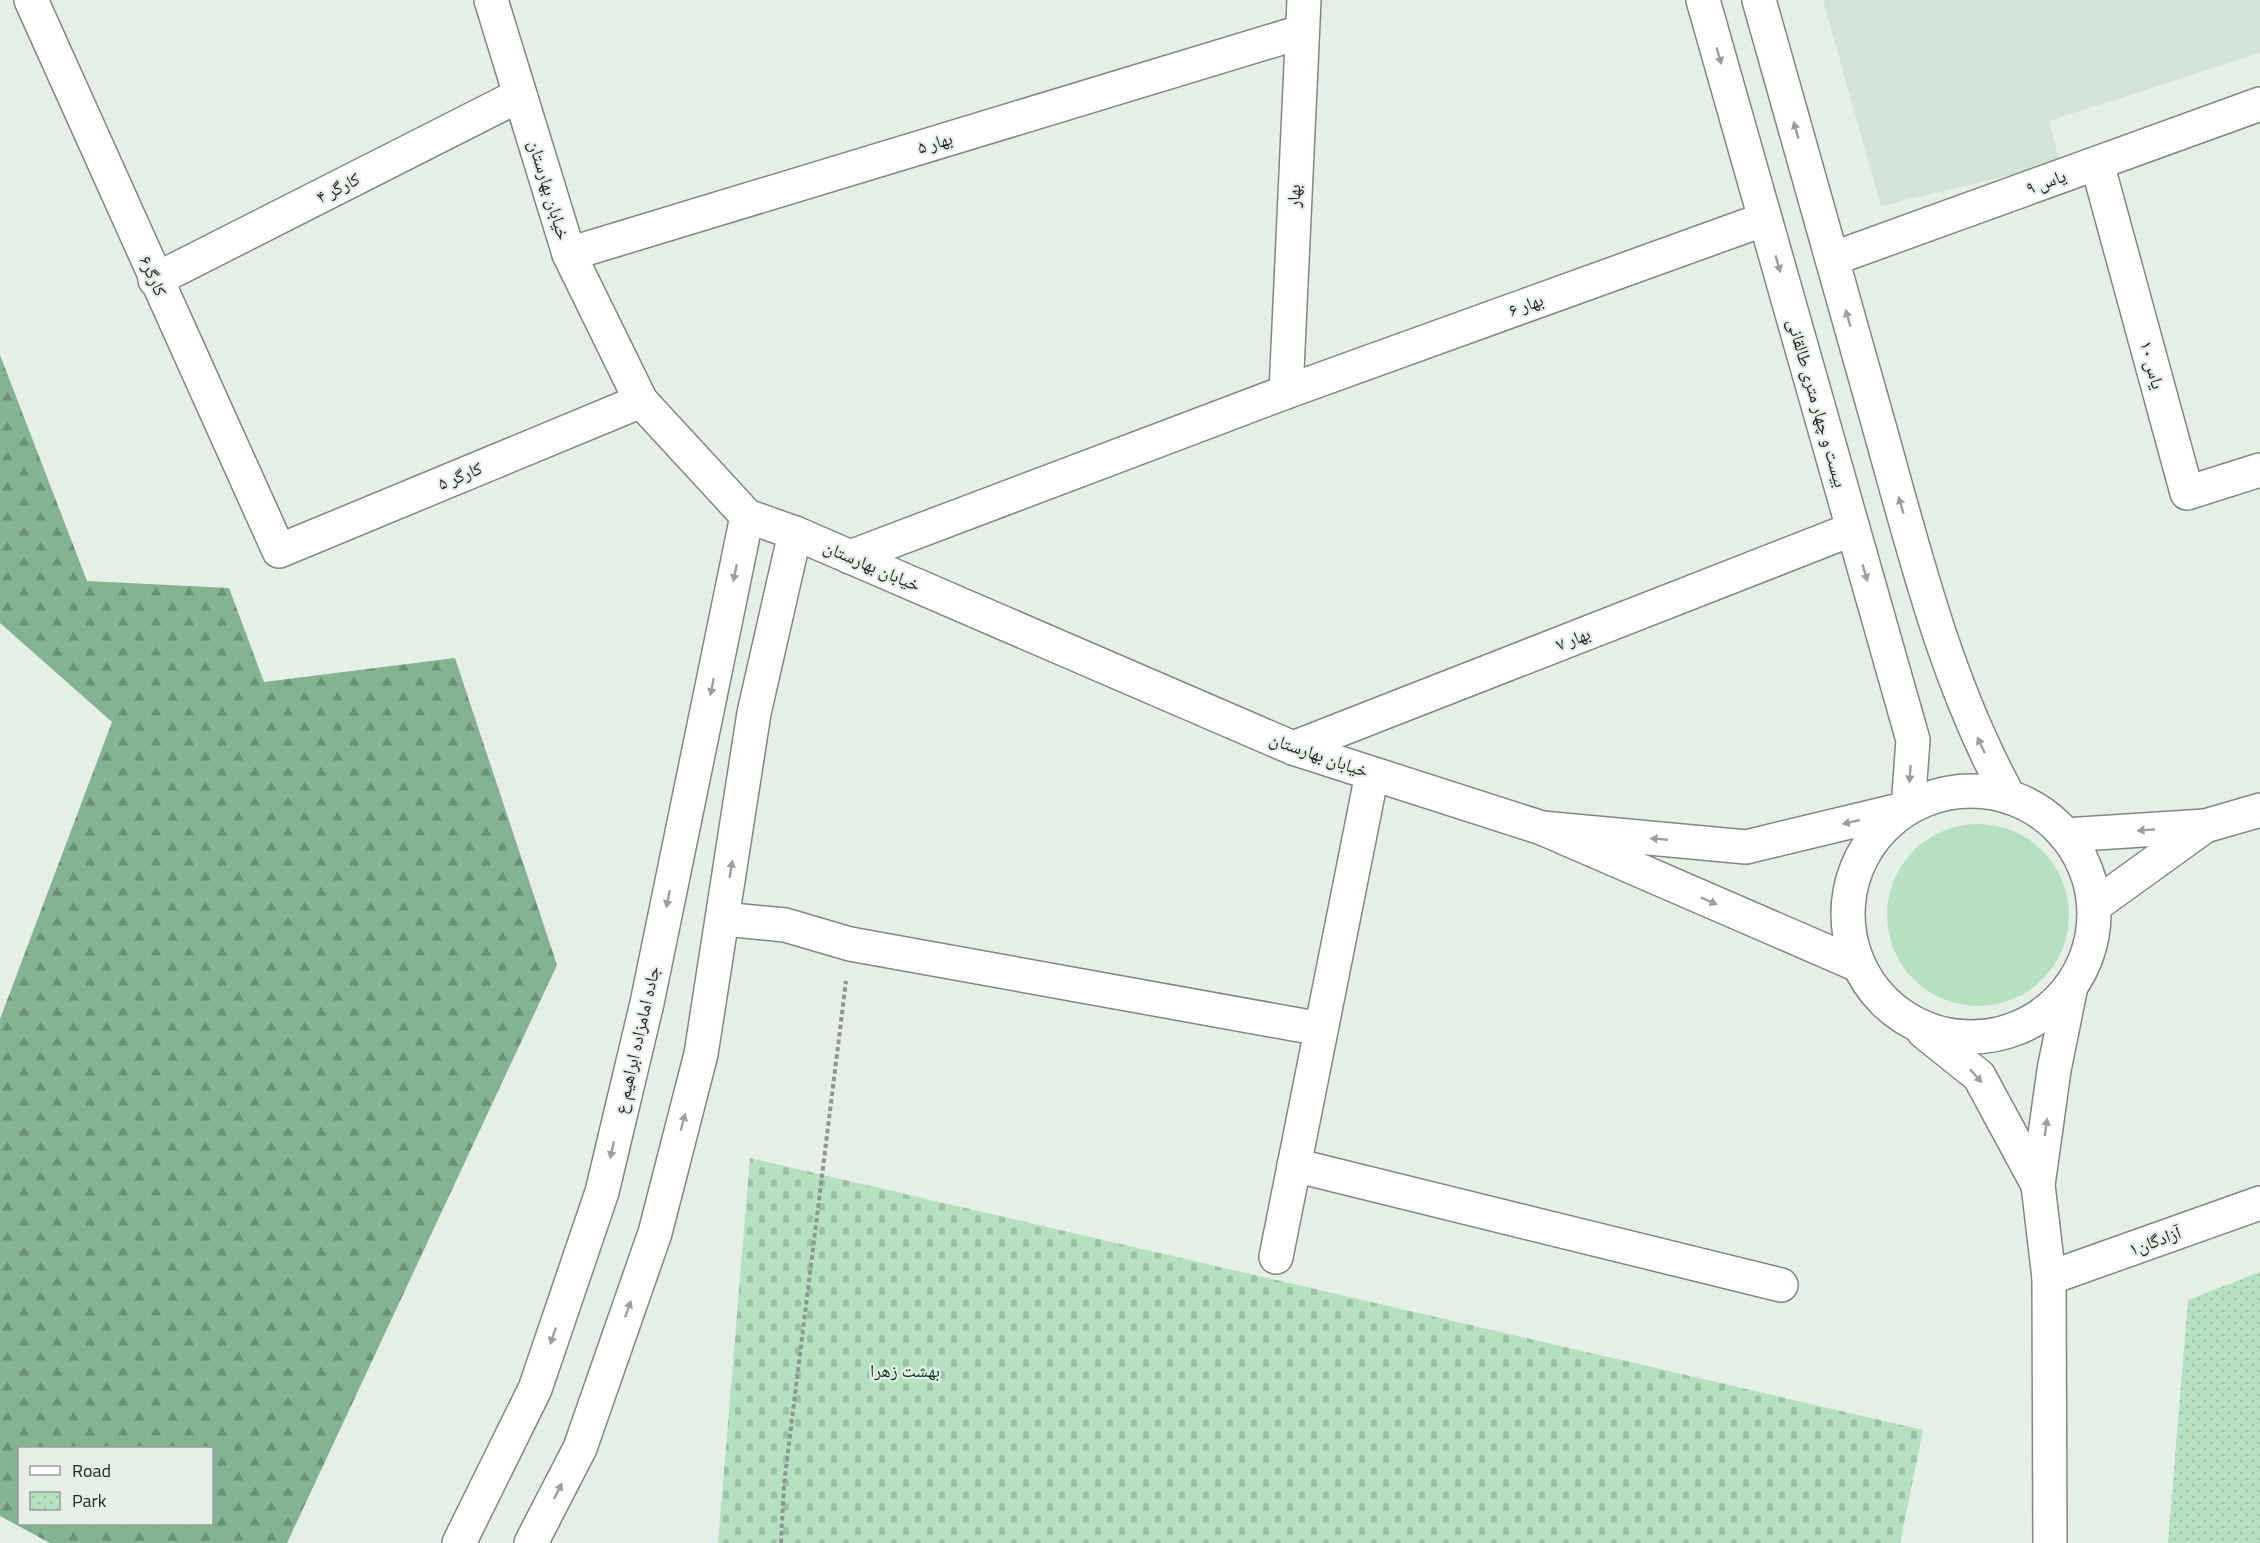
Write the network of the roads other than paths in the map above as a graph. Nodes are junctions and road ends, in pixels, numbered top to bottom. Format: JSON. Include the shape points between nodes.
{"nodes":[{"id":1,"x":31,"y":0,"type":"edge"},
{"id":2,"x":491,"y":0,"type":"edge"},
{"id":3,"x":1304,"y":0,"type":"edge"},
{"id":4,"x":1704,"y":0,"type":"edge"},
{"id":5,"x":1759,"y":0,"type":"edge"},
{"id":6,"x":1301,"y":32,"type":"junction"},
{"id":7,"x":520,"y":95,"type":"junction"},
{"id":8,"x":2260,"y":104,"type":"edge"},
{"id":9,"x":2097,"y":163,"type":"junction"},
{"id":10,"x":1765,"y":219,"type":"junction"},
{"id":11,"x":569,"y":254,"type":"junction"},
{"id":12,"x":1832,"y":259,"type":"junction"},
{"id":13,"x":155,"y":280,"type":"junction"},
{"id":14,"x":1286,"y":392,"type":"junction"},
{"id":15,"x":641,"y":401,"type":"junction"},
{"id":16,"x":2260,"y":470,"type":"edge"},
{"id":17,"x":747,"y":516,"type":"junction"},
{"id":18,"x":1853,"y":529,"type":"junction"},
{"id":19,"x":795,"y":533,"type":"junction"},
{"id":20,"x":279,"y":551,"type":"joint"},
{"id":21,"x":850,"y":557,"type":"junction"},
{"id":22,"x":1293,"y":748,"type":"junction"},
{"id":23,"x":1372,"y":774,"type":"junction"},
{"id":24,"x":2008,"y":797,"type":"junction"},
{"id":25,"x":1908,"y":808,"type":"junction"},
{"id":26,"x":2260,"y":810,"type":"edge"},
{"id":27,"x":2205,"y":826,"type":"junction"},
{"id":28,"x":1542,"y":828,"type":"junction"},
{"id":29,"x":2065,"y":835,"type":"junction"},
{"id":30,"x":2094,"y":906,"type":"junction"},
{"id":31,"x":723,"y":919,"type":"junction"},
{"id":32,"x":1858,"y":965,"type":"junction"},
{"id":33,"x":2071,"y":986,"type":"junction"},
{"id":34,"x":1916,"y":1025,"type":"junction"},
{"id":35,"x":1321,"y":1029,"type":"junction"},
{"id":36,"x":1294,"y":1166,"type":"junction"},
{"id":37,"x":2038,"y":1185,"type":"junction"},
{"id":38,"x":2260,"y":1203,"type":"edge"},
{"id":39,"x":1276,"y":1257,"type":"dead end"},
{"id":40,"x":2049,"y":1278,"type":"junction"},
{"id":41,"x":1781,"y":1286,"type":"dead end"},
{"id":42,"x":459,"y":1543,"type":"edge"},
{"id":43,"x":531,"y":1543,"type":"edge"},
{"id":44,"x":2050,"y":1543,"type":"edge"}],
"edges":[{"from":1,"to":13,"type":"street","name":"کارگر۶"},
{"from":2,"to":7,"type":"street","name":"خیابان بهارستان"},
{"from":3,"to":6,"type":"street","name":"بهار"},
{"from":4,"to":10,"type":"street","name":"بیست و چهار متری طالقانی","one_way":true},
{"from":12,"to":5,"type":"street","one_way":true},
{"from":6,"to":11,"type":"street","name":"بهار ۵"},
{"from":6,"to":14,"type":"street","name":"بهار"},
{"from":7,"to":11,"type":"street","name":"خیابان بهارستان"},
{"from":7,"to":13,"type":"street","name":"کارگر ۴"},
{"from":8,"to":9,"type":"street","name":"یاس ۹"},
{"from":9,"to":12,"type":"street","name":"یاس ۹"},
{"from":9,"to":16,"type":"street","name":"یاس ۱۰","via":[[2187,493]]},
{"from":10,"to":14,"type":"street","name":"بهار ۶"},
{"from":10,"to":18,"type":"street","name":"بیست و چهار متری طالقانی","one_way":true},
{"from":11,"to":15,"type":"street","name":"خیابان بهارستان"},
{"from":24,"to":12,"type":"street","one_way":true,"via":[[1956,688]]},
{"from":13,"to":20,"type":"street","name":"کارگر۶"},
{"from":14,"to":21,"type":"street","name":"بهار ۶"},
{"from":15,"to":17,"type":"street","name":"خیابان بهارستان"},
{"from":15,"to":20,"type":"street","name":"کارگر ۵"},
{"from":17,"to":19,"type":"street","name":"خیابان بهارستان"},
{"from":17,"to":42,"type":"street","name":"جاده امامزاده ابراهیم ع","one_way":true,"via":[[647,1003],[602,1192],[535,1389]]},
{"from":18,"to":22,"type":"street","name":"بهار ۷"},
{"from":18,"to":25,"type":"street","name":"بیست و چهار متری طالقانی","one_way":true,"via":[[1913,740]]},
{"from":19,"to":21,"type":"street","name":"خیابان بهارستان"},
{"from":31,"to":19,"type":"street","one_way":true,"via":[[756,703]]},
{"from":21,"to":22,"type":"street","name":"خیابان بهارستان"},
{"from":22,"to":23,"type":"street","name":"خیابان بهارستان"},
{"from":23,"to":28,"type":"street","name":"خیابان بهارستان"},
{"from":23,"to":35,"type":"street"},
{"from":24,"to":25,"type":"street","via":[[1974,791],[1940,795]]},
{"from":24,"to":29,"type":"street","via":[[2040,812]]},
{"from":25,"to":28,"type":"street","one_way":true,"via":[[1746,847]]},
{"from":25,"to":32,"type":"street","via":[[1881,829],[1861,857],[1849,890],[1847,924]]},
{"from":26,"to":27,"type":"street"},
{"from":27,"to":29,"type":"street","one_way":true},
{"from":27,"to":30,"type":"street"},
{"from":28,"to":32,"type":"street","one_way":true},
{"from":29,"to":30,"type":"street","via":[[2084,864]]},
{"from":30,"to":33,"type":"street","via":[[2089,953]]},
{"from":31,"to":35,"type":"street","via":[[785,925],[850,944]]},
{"from":43,"to":31,"type":"street","one_way":true,"via":[[580,1448],[655,1233],[701,1054]]},
{"from":32,"to":34,"type":"street","via":[[1881,1000]]},
{"from":33,"to":34,"type":"street","via":[[2047,1012],[2017,1029],[1983,1037],[1948,1035]]},
{"from":37,"to":33,"type":"street","one_way":true,"via":[[2054,1070]]},
{"from":34,"to":37,"type":"street","one_way":true,"via":[[1979,1076]]},
{"from":35,"to":36,"type":"street"},
{"from":36,"to":39,"type":"street"},
{"from":36,"to":41,"type":"street"},
{"from":37,"to":40,"type":"street"},
{"from":38,"to":40,"type":"street","name":"آزادگان۱"},
{"from":40,"to":44,"type":"street"}]}
